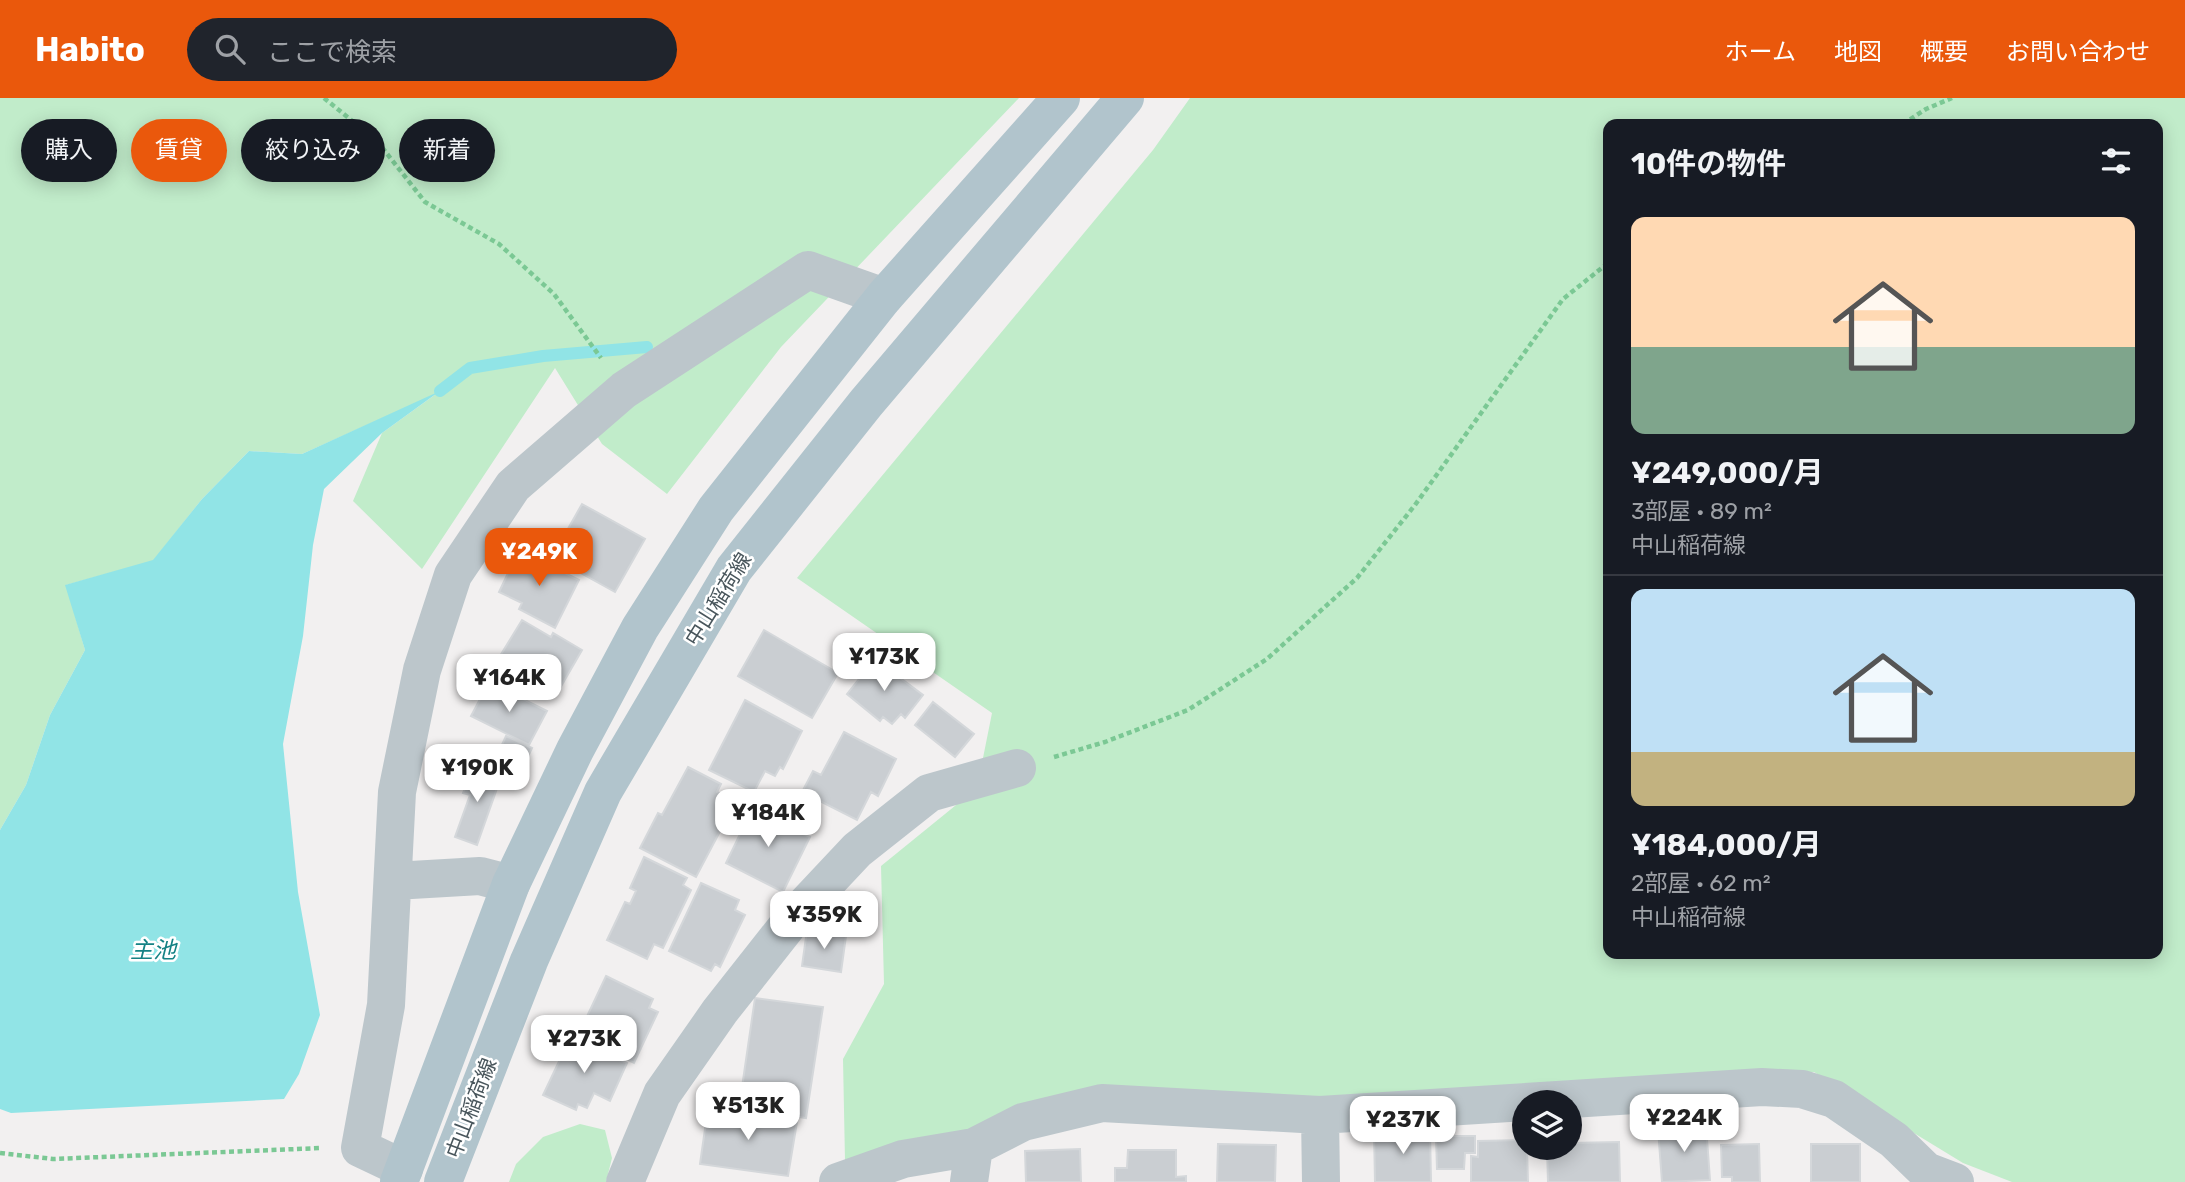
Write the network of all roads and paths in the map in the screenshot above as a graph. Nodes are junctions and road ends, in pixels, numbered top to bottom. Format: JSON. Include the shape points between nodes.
{"nodes":[{"id":1,"x":324,"y":98,"type":"edge"},
{"id":2,"x":1060,"y":98,"type":"edge"},
{"id":3,"x":1125,"y":98,"type":"edge"},
{"id":4,"x":1952,"y":98,"type":"edge"},
{"id":5,"x":1912,"y":119,"type":"edge"},
{"id":6,"x":1603,"y":267,"type":"edge"},
{"id":7,"x":884,"y":297,"type":"junction"},
{"id":8,"x":624,"y":390,"type":"junction"},
{"id":9,"x":1017,"y":768,"type":"joint"},
{"id":10,"x":394,"y":881,"type":"junction"},
{"id":11,"x":512,"y":884,"type":"junction"},
{"id":12,"x":1320,"y":1115,"type":"junction"},
{"id":13,"x":360,"y":1148,"type":"junction"},
{"id":14,"x":0,"y":1153,"type":"edge"},
{"id":15,"x":972,"y":1164,"type":"edge"},
{"id":16,"x":401,"y":1176,"type":"edge"},
{"id":17,"x":1937,"y":1178,"type":"edge"},
{"id":18,"x":443,"y":1182,"type":"edge"},
{"id":19,"x":625,"y":1182,"type":"edge"},
{"id":20,"x":838,"y":1182,"type":"edge"},
{"id":21,"x":1321,"y":1182,"type":"edge"}],
"edges":[{"from":1,"to":8,"type":"path","via":[[377,141],[425,202],[499,244],[554,294]]},
{"from":2,"to":7,"type":"main road","name":"中山稲荷線"},
{"from":3,"to":18,"type":"main road","name":"中山稲荷線","via":[[866,403],[734,569],[603,792],[528,961]]},
{"from":4,"to":5,"type":"path"},
{"from":6,"to":9,"type":"path","via":[[1563,299],[1357,578],[1267,659],[1188,710],[1105,742]]},
{"from":7,"to":8,"type":"street","via":[[808,270]]},
{"from":7,"to":11,"type":"main road","name":"中山稲荷線","via":[[695,541],[640,628],[575,750]]},
{"from":8,"to":10,"type":"street","via":[[513,486],[453,575],[422,670],[397,792]]},
{"from":9,"to":19,"type":"street","via":[[929,793],[857,850],[795,916],[720,1011],[662,1094]]},
{"from":10,"to":11,"type":"street","via":[[480,876]]},
{"from":10,"to":13,"type":"street","via":[[386,1005]]},
{"from":11,"to":16,"type":"main road","name":"中山稲荷線"},
{"from":12,"to":15,"type":"street","via":[[1102,1103],[1023,1122]]},
{"from":12,"to":17,"type":"street","via":[[1762,1087],[1802,1089],[1834,1099],[1894,1140]]},
{"from":12,"to":21,"type":"street"},
{"from":13,"to":14,"type":"path","via":[[53,1159]]},
{"from":13,"to":16,"type":"street"},
{"from":15,"to":20,"type":"street","via":[[903,1159]]}]}
